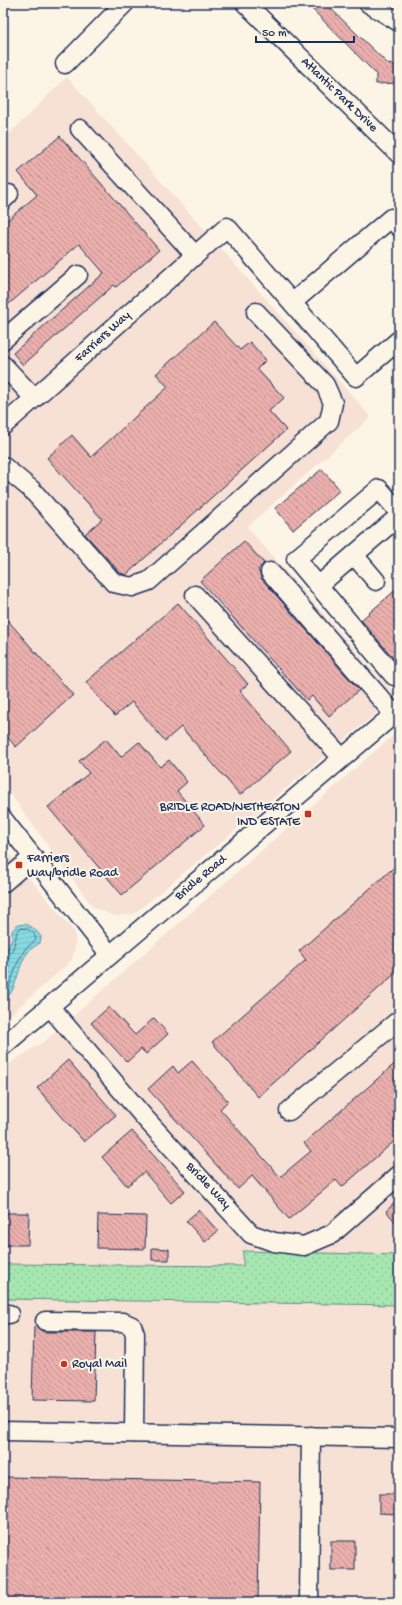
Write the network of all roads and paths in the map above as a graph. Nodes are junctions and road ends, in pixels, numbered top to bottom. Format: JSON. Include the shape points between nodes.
{"nodes":[{"id":1,"x":125,"y":3,"type":"edge"},
{"id":2,"x":245,"y":3,"type":"edge"},
{"id":3,"x":368,"y":3,"type":"edge"},
{"id":4,"x":399,"y":22,"type":"edge"},
{"id":5,"x":64,"y":64,"type":"dead end"},
{"id":6,"x":80,"y":129,"type":"dead end"},
{"id":7,"x":399,"y":154,"type":"edge"},
{"id":8,"x":399,"y":228,"type":"edge"},
{"id":9,"x":199,"y":251,"type":"junction"},
{"id":10,"x":78,"y":275,"type":"dead end"},
{"id":11,"x":293,"y":302,"type":"junction"},
{"id":12,"x":256,"y":312,"type":"dead end"},
{"id":13,"x":3,"y":340,"type":"edge"},
{"id":14,"x":399,"y":340,"type":"edge"},
{"id":15,"x":3,"y":365,"type":"edge"},
{"id":16,"x":34,"y":398,"type":"junction"},
{"id":17,"x":3,"y":426,"type":"edge"},
{"id":18,"x":3,"y":466,"type":"edge"},
{"id":19,"x":399,"y":512,"type":"edge"},
{"id":20,"x":399,"y":516,"type":"edge"},
{"id":21,"x":354,"y":555,"type":"junction"},
{"id":22,"x":270,"y":572,"type":"dead end"},
{"id":23,"x":376,"y":581,"type":"dead end"},
{"id":24,"x":318,"y":586,"type":"junction"},
{"id":25,"x":196,"y":595,"type":"dead end"},
{"id":26,"x":399,"y":671,"type":"edge"},
{"id":27,"x":397,"y":712,"type":"edge"},
{"id":28,"x":342,"y":758,"type":"junction"},
{"id":29,"x":3,"y":819,"type":"edge"},
{"id":30,"x":33,"y":857,"type":"junction"},
{"id":31,"x":3,"y":883,"type":"edge"},
{"id":32,"x":110,"y":955,"type":"junction"},
{"id":33,"x":50,"y":1007,"type":"junction"},
{"id":34,"x":399,"y":1020,"type":"edge"},
{"id":35,"x":3,"y":1046,"type":"edge"},
{"id":36,"x":289,"y":1111,"type":"dead end"},
{"id":37,"x":399,"y":1175,"type":"edge"},
{"id":38,"x":45,"y":1320,"type":"dead end"},
{"id":39,"x":3,"y":1430,"type":"edge"},
{"id":40,"x":134,"y":1433,"type":"junction"},
{"id":41,"x":311,"y":1436,"type":"junction"},
{"id":42,"x":399,"y":1438,"type":"edge"},
{"id":43,"x":308,"y":1602,"type":"edge"}],
"edges":[{"from":1,"to":5,"type":"street"},
{"from":2,"to":7,"type":"street","name":"Atlantic Park Drive"},
{"from":3,"to":4,"type":"street"},
{"from":6,"to":9,"type":"street"},
{"from":8,"to":11,"type":"street","via":[[391,218]]},
{"from":9,"to":11,"type":"street","name":"Farriers Way","via":[[227,227]]},
{"from":9,"to":16,"type":"street","name":"Farriers Way"},
{"from":10,"to":13,"type":"street"},
{"from":11,"to":14,"type":"street","via":[[356,377]]},
{"from":12,"to":18,"type":"street","via":[[324,385],[334,403],[329,421],[150,581],[132,587],[114,583],[32,490]]},
{"from":15,"to":16,"type":"street"},
{"from":16,"to":17,"type":"street","name":"Farriers Way"},
{"from":19,"to":24,"type":"street","via":[[379,489],[296,559]]},
{"from":20,"to":21,"type":"street"},
{"from":21,"to":23,"type":"street"},
{"from":21,"to":24,"type":"street"},
{"from":22,"to":27,"type":"street"},
{"from":24,"to":26,"type":"street","via":[[394,676]]},
{"from":25,"to":28,"type":"street"},
{"from":27,"to":28,"type":"street","name":"Bridle Road"},
{"from":28,"to":32,"type":"street","name":"Bridle Road"},
{"from":29,"to":30,"type":"street"},
{"from":30,"to":31,"type":"street"},
{"from":30,"to":32,"type":"street"},
{"from":32,"to":33,"type":"street","name":"Bridle Road"},
{"from":33,"to":35,"type":"street","name":"Bridle Road"},
{"from":33,"to":37,"type":"street","name":"Bridle Way","via":[[144,1117],[251,1234],[274,1242],[304,1246],[332,1234]]},
{"from":34,"to":36,"type":"street"},
{"from":38,"to":40,"type":"street","via":[[123,1322],[132,1326],[135,1334]]},
{"from":39,"to":40,"type":"street"},
{"from":40,"to":41,"type":"street"},
{"from":41,"to":42,"type":"street"},
{"from":41,"to":43,"type":"street"}]}
